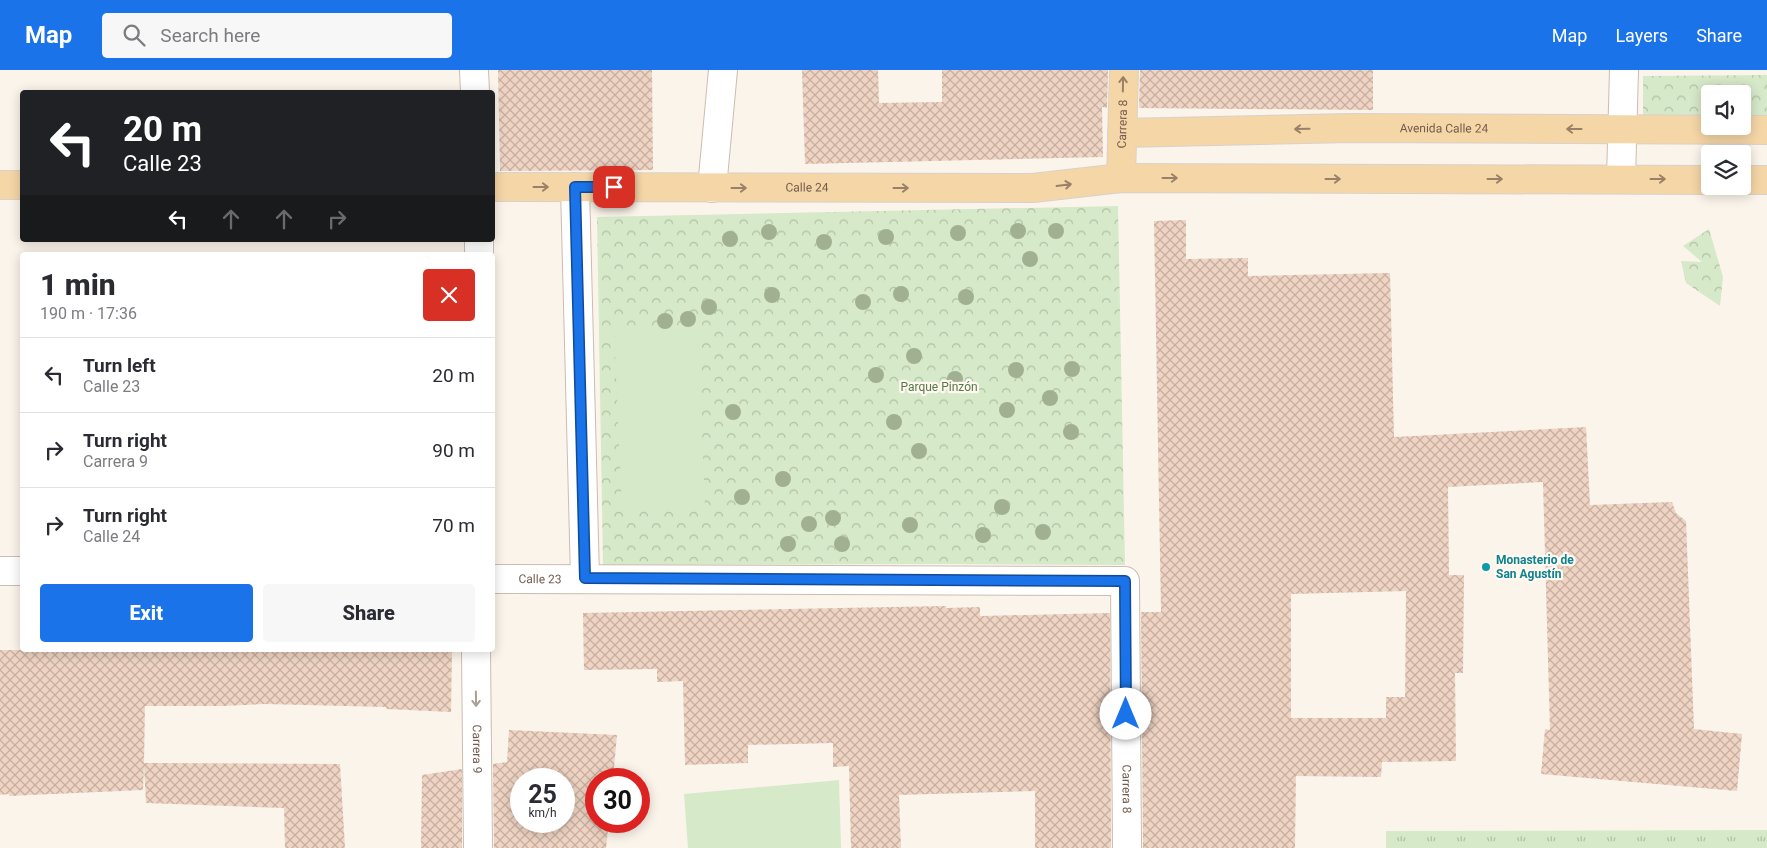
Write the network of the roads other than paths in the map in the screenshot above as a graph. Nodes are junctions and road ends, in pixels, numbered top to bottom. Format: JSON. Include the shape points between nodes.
{"nodes":[{"id":1,"x":474,"y":70,"type":"edge"},
{"id":2,"x":723,"y":70,"type":"edge"},
{"id":3,"x":1124,"y":70,"type":"edge"},
{"id":4,"x":1624,"y":70,"type":"edge"},
{"id":5,"x":475,"y":90,"type":"edge"},
{"id":6,"x":1623,"y":130,"type":"junction"},
{"id":7,"x":1767,"y":130,"type":"edge"},
{"id":8,"x":1122,"y":133,"type":"junction"},
{"id":9,"x":1121,"y":178,"type":"junction"},
{"id":10,"x":1621,"y":179,"type":"junction"},
{"id":11,"x":1701,"y":180,"type":"edge"},
{"id":12,"x":1751,"y":180,"type":"edge"},
{"id":13,"x":1767,"y":180,"type":"edge"},
{"id":14,"x":0,"y":185,"type":"edge"},
{"id":15,"x":20,"y":185,"type":"edge"},
{"id":16,"x":495,"y":187,"type":"edge"},
{"id":17,"x":575,"y":187,"type":"junction"},
{"id":18,"x":712,"y":188,"type":"junction"},
{"id":19,"x":0,"y":571,"type":"edge"},
{"id":20,"x":20,"y":571,"type":"edge"},
{"id":21,"x":495,"y":578,"type":"edge"},
{"id":22,"x":585,"y":578,"type":"junction"},
{"id":23,"x":1125,"y":581,"type":"joint"},
{"id":24,"x":476,"y":652,"type":"edge"},
{"id":25,"x":478,"y":848,"type":"edge"},
{"id":26,"x":1127,"y":848,"type":"edge"}],
"edges":[{"from":1,"to":5,"type":"street"},
{"from":2,"to":18,"type":"street"},
{"from":8,"to":3,"type":"main road","name":"Carrera 8","one_way":true},
{"from":4,"to":6,"type":"street"},
{"from":6,"to":7,"type":"main road","name":"Avenida Calle 24"},
{"from":6,"to":8,"type":"main road","name":"Avenida Calle 24","one_way":true,"via":[[1351,128]]},
{"from":6,"to":10,"type":"street"},
{"from":8,"to":9,"type":"main road","name":"Carrera 8"},
{"from":9,"to":10,"type":"main road","one_way":true},
{"from":18,"to":9,"type":"main road","name":"Calle 24","one_way":true,"via":[[1033,188]]},
{"from":10,"to":11,"type":"main road","one_way":true},
{"from":12,"to":13,"type":"main road"},
{"from":14,"to":15,"type":"main road"},
{"from":16,"to":17,"type":"main road","name":"Calle 24","one_way":true},
{"from":17,"to":18,"type":"main road","name":"Calle 24"},
{"from":17,"to":22,"type":"street"},
{"from":19,"to":20,"type":"street"},
{"from":21,"to":22,"type":"street","name":"Calle 23"},
{"from":22,"to":23,"type":"street","name":"Calle 23"},
{"from":23,"to":26,"type":"street","name":"Carrera 8"},
{"from":24,"to":25,"type":"street","name":"Carrera 9","one_way":true}]}
